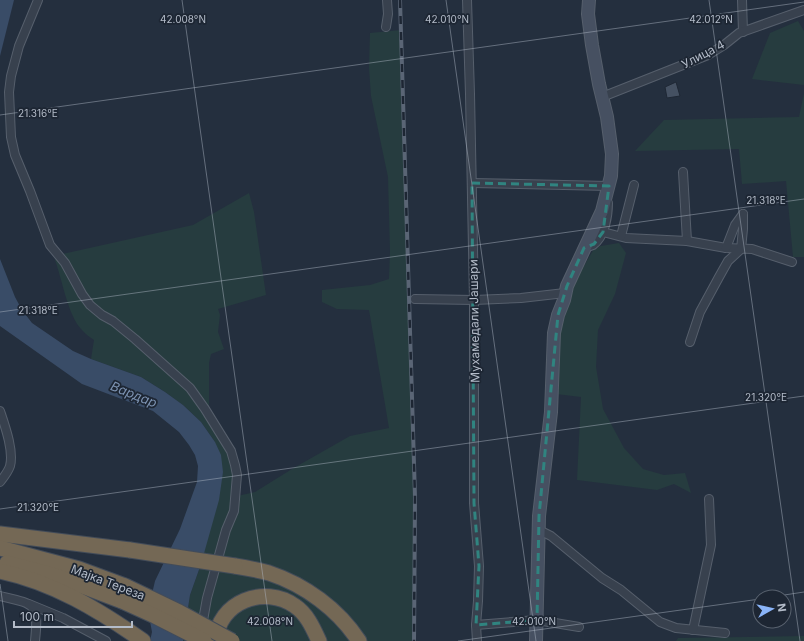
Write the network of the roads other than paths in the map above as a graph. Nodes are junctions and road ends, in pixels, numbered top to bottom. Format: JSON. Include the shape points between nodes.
{"nodes":[{"id":1,"x":38,"y":0,"type":"edge"},
{"id":2,"x":388,"y":0,"type":"edge"},
{"id":3,"x":467,"y":0,"type":"edge"},
{"id":4,"x":589,"y":0,"type":"edge"},
{"id":5,"x":742,"y":0,"type":"edge"},
{"id":6,"x":804,"y":10,"type":"edge"},
{"id":7,"x":386,"y":27,"type":"dead end"},
{"id":8,"x":743,"y":32,"type":"junction"},
{"id":9,"x":602,"y":97,"type":"junction"},
{"id":10,"x":683,"y":172,"type":"dead end"},
{"id":11,"x":472,"y":183,"type":"junction"},
{"id":12,"x":634,"y":185,"type":"dead end"},
{"id":13,"x":608,"y":189,"type":"junction"},
{"id":14,"x":603,"y":232,"type":"junction"},
{"id":15,"x":621,"y":236,"type":"junction"},
{"id":16,"x":687,"y":241,"type":"junction"},
{"id":17,"x":584,"y":248,"type":"junction"},
{"id":18,"x":726,"y":248,"type":"junction"},
{"id":19,"x":741,"y":249,"type":"junction"},
{"id":20,"x":792,"y":262,"type":"dead end"},
{"id":21,"x":565,"y":293,"type":"junction"},
{"id":22,"x":415,"y":299,"type":"dead end"},
{"id":23,"x":474,"y":300,"type":"junction"},
{"id":24,"x":690,"y":342,"type":"dead end"},
{"id":25,"x":0,"y":411,"type":"edge"},
{"id":26,"x":0,"y":482,"type":"edge"},
{"id":27,"x":709,"y":499,"type":"dead end"},
{"id":28,"x":539,"y":530,"type":"junction"},
{"id":29,"x":0,"y":534,"type":"edge"},
{"id":30,"x":0,"y":548,"type":"edge"},
{"id":31,"x":0,"y":561,"type":"edge"},
{"id":32,"x":0,"y":570,"type":"edge"},
{"id":33,"x":0,"y":596,"type":"edge"},
{"id":34,"x":30,"y":604,"type":"junction"},
{"id":35,"x":537,"y":620,"type":"junction"},
{"id":36,"x":476,"y":625,"type":"junction"},
{"id":37,"x":579,"y":627,"type":"dead end"},
{"id":38,"x":693,"y":630,"type":"junction"},
{"id":39,"x":725,"y":632,"type":"dead end"},
{"id":40,"x":34,"y":641,"type":"edge"},
{"id":41,"x":106,"y":641,"type":"edge"},
{"id":42,"x":143,"y":641,"type":"edge"},
{"id":43,"x":199,"y":641,"type":"edge"},
{"id":44,"x":204,"y":641,"type":"edge"},
{"id":45,"x":216,"y":641,"type":"edge"},
{"id":46,"x":232,"y":641,"type":"edge"},
{"id":47,"x":319,"y":641,"type":"edge"},
{"id":48,"x":359,"y":641,"type":"edge"},
{"id":49,"x":477,"y":641,"type":"edge"},
{"id":50,"x":536,"y":641,"type":"edge"}],
"edges":[{"from":1,"to":43,"type":"street","via":[[19,46],[11,76],[11,137],[15,155],[50,244],[65,262],[90,305],[124,330],[190,388],[232,450],[237,475],[234,511],[226,530],[207,598]]},
{"from":2,"to":7,"type":"street"},
{"from":3,"to":11,"type":"street","name":"Мухамедали Јашари"},
{"from":4,"to":9,"type":"main road","via":[[592,45]]},
{"from":5,"to":8,"type":"street"},
{"from":6,"to":8,"type":"street","name":"Улица 4"},
{"from":8,"to":9,"type":"street","name":"Улица 4","via":[[708,54]]},
{"from":9,"to":13,"type":"main road","via":[[612,154]]},
{"from":10,"to":16,"type":"street"},
{"from":11,"to":13,"type":"street"},
{"from":11,"to":23,"type":"street","name":"Мухамедали Јашари"},
{"from":12,"to":15,"type":"street"},
{"from":13,"to":14,"type":"street","via":[[607,218]]},
{"from":13,"to":17,"type":"main road","via":[[602,211]]},
{"from":14,"to":15,"type":"street"},
{"from":14,"to":17,"type":"street","via":[[594,244]]},
{"from":15,"to":16,"type":"street"},
{"from":16,"to":18,"type":"street"},
{"from":17,"to":21,"type":"main road"},
{"from":18,"to":19,"type":"street"},
{"from":18,"to":19,"type":"street","via":[[735,225],[743,214]]},
{"from":19,"to":20,"type":"street","via":[[752,249]]},
{"from":19,"to":24,"type":"street","via":[[728,262],[719,277],[700,312]]},
{"from":21,"to":23,"type":"street"},
{"from":21,"to":28,"type":"main road","via":[[554,333],[551,412]]},
{"from":22,"to":23,"type":"street"},
{"from":23,"to":36,"type":"street","name":"Мухамедали Јашари","via":[[474,503],[479,566]]},
{"from":25,"to":26,"type":"street","via":[[11,454],[10,464]]},
{"from":27,"to":38,"type":"street","via":[[711,545]]},
{"from":28,"to":35,"type":"main road"},
{"from":28,"to":38,"type":"street","via":[[551,536],[660,622],[676,628]]},
{"from":29,"to":48,"type":"highway","bridge":true,"via":[[130,550],[268,573],[302,588],[318,599],[340,617]]},
{"from":30,"to":46,"type":"highway","name":"Мајка Тереза","bridge":true,"via":[[79,569],[125,586]]},
{"from":31,"to":44,"type":"highway","name":"Мајка Тереза","bridge":true,"via":[[56,576],[122,601]]},
{"from":32,"to":42,"type":"highway","via":[[72,596]]},
{"from":33,"to":34,"type":"street"},
{"from":34,"to":40,"type":"street","via":[[37,620]]},
{"from":34,"to":41,"type":"street"},
{"from":35,"to":36,"type":"street"},
{"from":35,"to":37,"type":"street"},
{"from":35,"to":50,"type":"main road"},
{"from":36,"to":49,"type":"street","name":"Мухамедали Јашари"},
{"from":38,"to":39,"type":"street"},
{"from":45,"to":47,"type":"highway","via":[[218,627],[236,605],[249,599],[267,596],[281,598],[294,605],[305,615]]}]}
